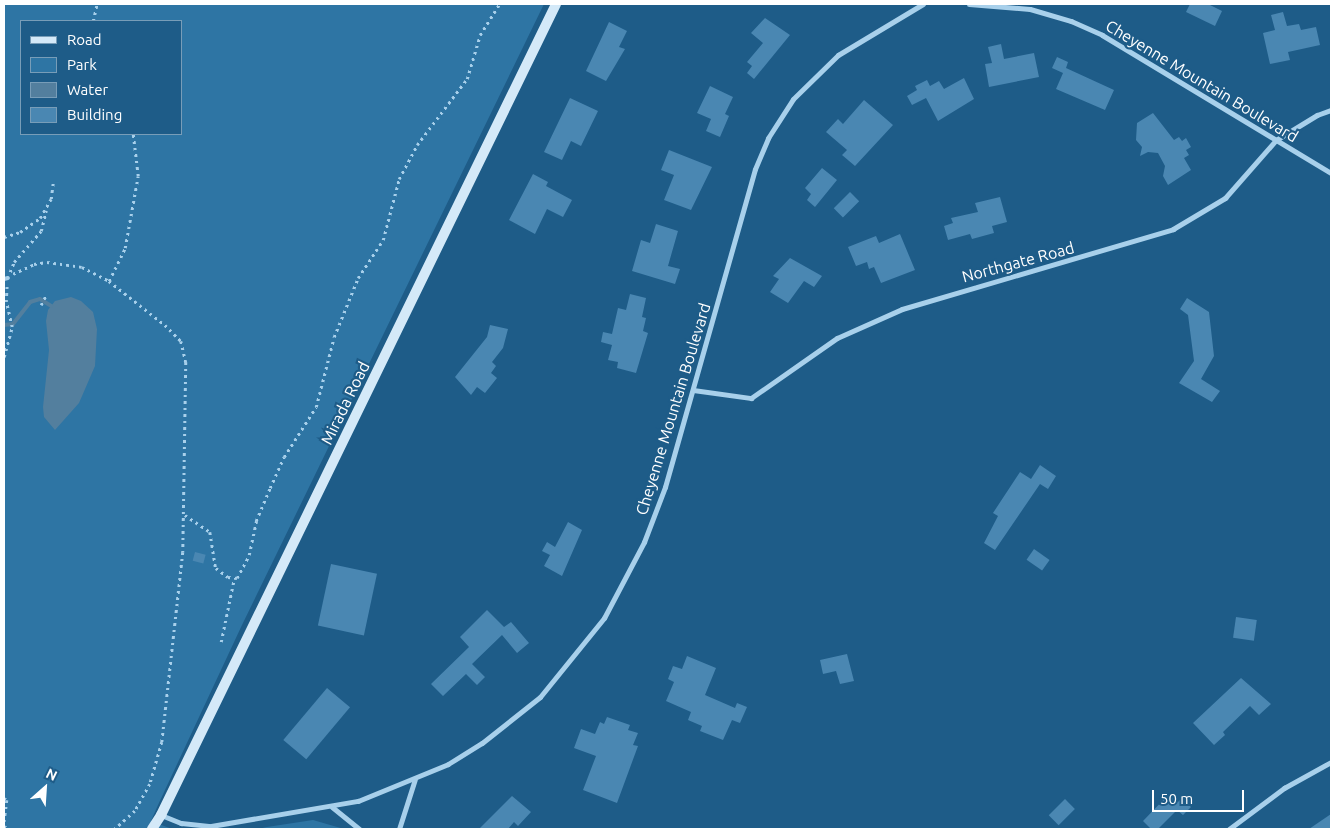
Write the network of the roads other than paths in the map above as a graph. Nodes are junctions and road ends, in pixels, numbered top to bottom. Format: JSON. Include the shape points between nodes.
{"nodes":[{"id":1,"x":556,"y":4,"type":"edge"},
{"id":2,"x":922,"y":4,"type":"edge"},
{"id":3,"x":969,"y":4,"type":"edge"},
{"id":4,"x":1331,"y":110,"type":"edge"},
{"id":5,"x":1276,"y":140,"type":"junction"},
{"id":6,"x":1331,"y":173,"type":"edge"},
{"id":7,"x":693,"y":390,"type":"junction"},
{"id":8,"x":1331,"y":762,"type":"edge"},
{"id":9,"x":415,"y":779,"type":"junction"},
{"id":10,"x":332,"y":807,"type":"junction"},
{"id":11,"x":161,"y":815,"type":"junction"},
{"id":12,"x":152,"y":829,"type":"edge"},
{"id":13,"x":359,"y":829,"type":"edge"},
{"id":14,"x":399,"y":829,"type":"edge"},
{"id":15,"x":1229,"y":829,"type":"edge"}],
"edges":[{"from":1,"to":11,"type":"street","name":"Mirada Road"},
{"from":2,"to":7,"type":"street","name":"Cheyenne Mountain Boulevard","via":[[838,55],[806,84],[780,118],[755,169]]},
{"from":3,"to":5,"type":"street","name":"Cheyenne Mountain Boulevard","via":[[1030,9],[1079,24]]},
{"from":4,"to":5,"type":"street","name":"Northgate Road"},
{"from":5,"to":6,"type":"street","name":"Cheyenne Mountain Boulevard"},
{"from":5,"to":7,"type":"street","name":"Northgate Road","via":[[1225,198],[1173,229],[902,308],[837,338],[752,398]]},
{"from":7,"to":9,"type":"street","name":"Cheyenne Mountain Boulevard","via":[[665,487],[644,542],[616,599],[587,643],[540,697],[513,720],[482,743]]},
{"from":8,"to":15,"type":"street","via":[[1284,788]]},
{"from":9,"to":10,"type":"street","name":"Cheyenne Mountain Boulevard"},
{"from":9,"to":14,"type":"street"},
{"from":10,"to":11,"type":"street","name":"Cheyenne Mountain Boulevard","via":[[211,826],[181,823]]},
{"from":10,"to":13,"type":"street"},
{"from":11,"to":12,"type":"street","name":"Mirada Road"}]}
